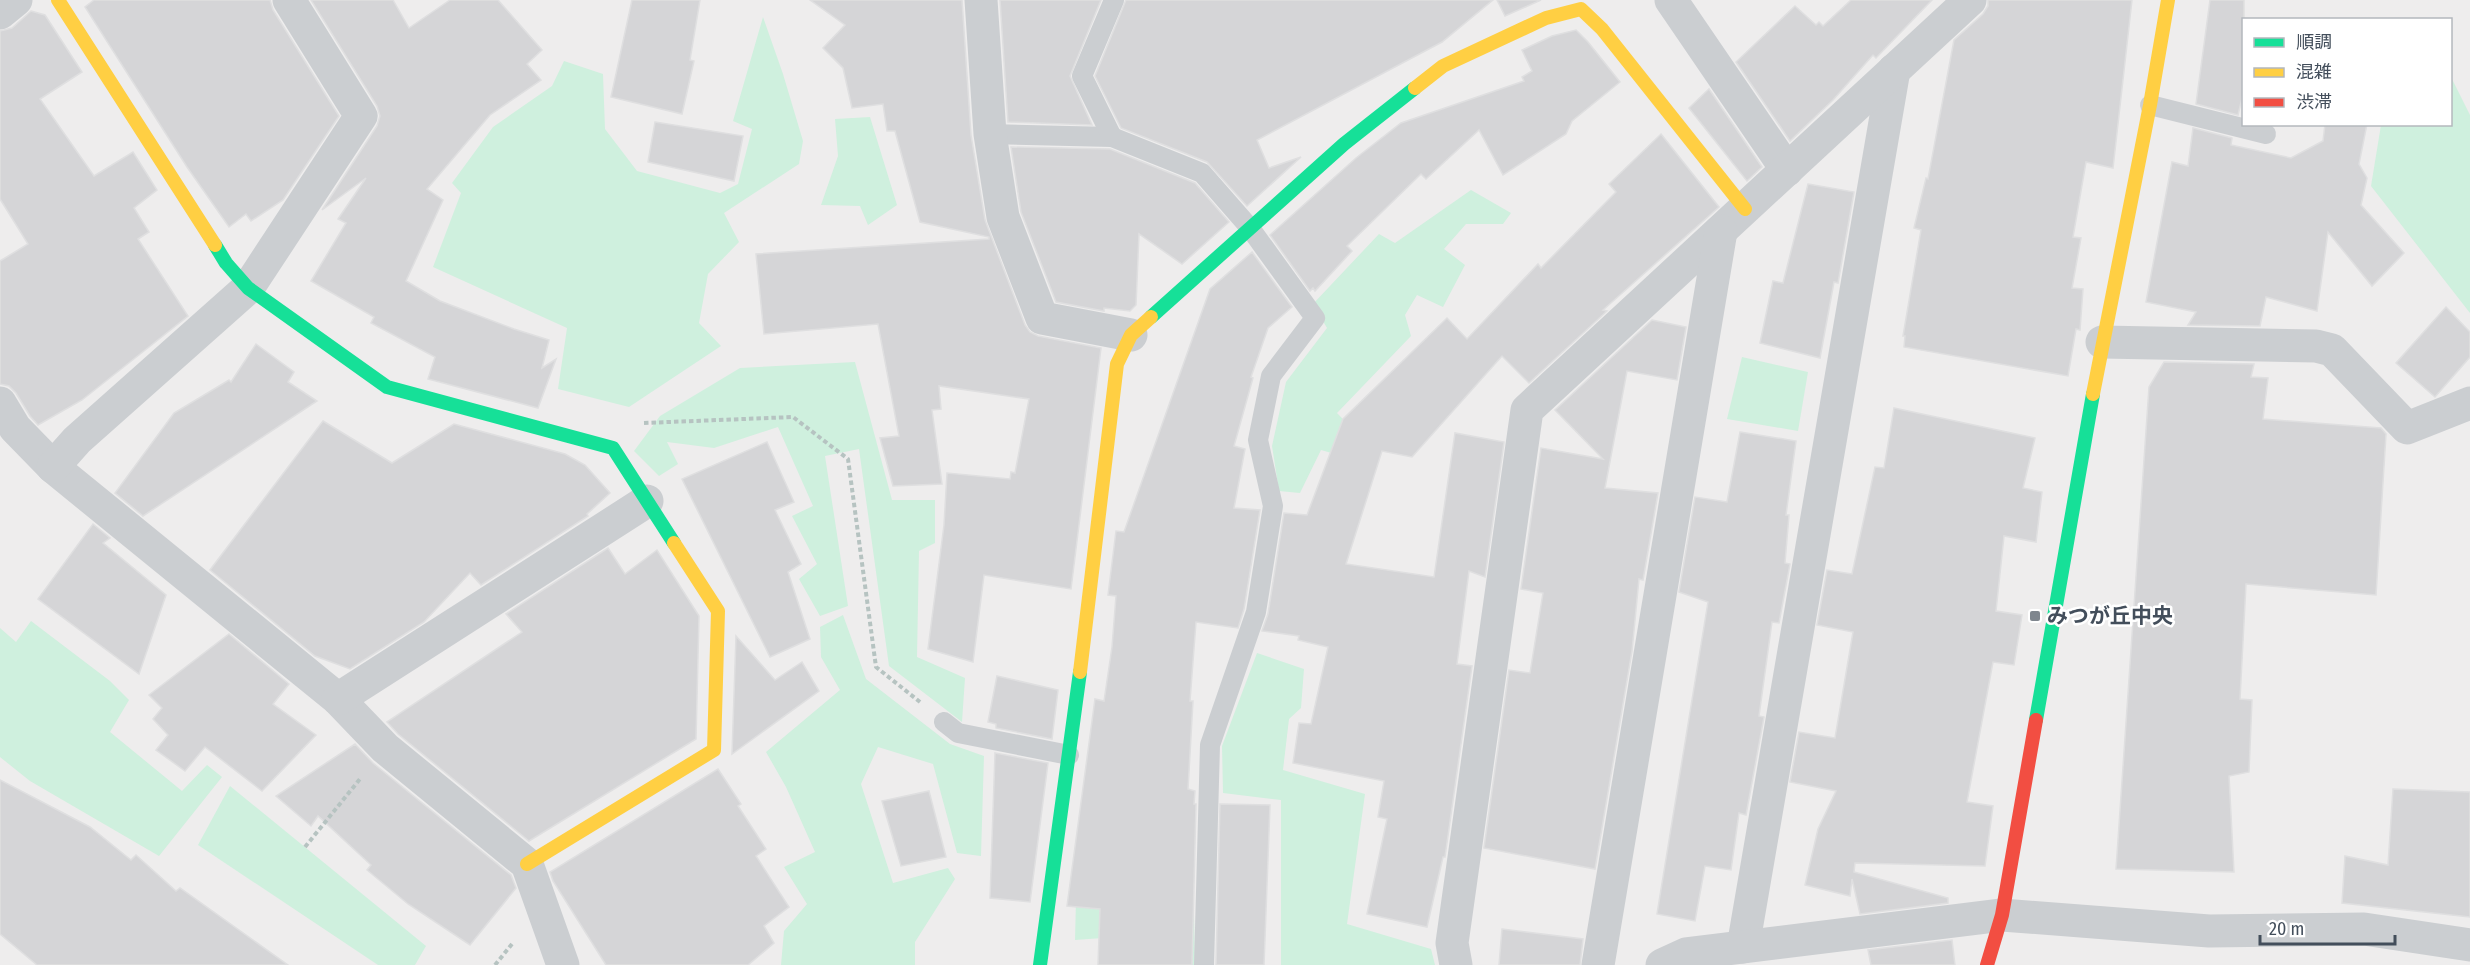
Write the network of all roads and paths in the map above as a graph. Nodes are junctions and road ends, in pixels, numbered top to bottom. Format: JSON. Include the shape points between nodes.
{"nodes":[{"id":1,"x":16,"y":0,"type":"edge"},
{"id":2,"x":58,"y":0,"type":"edge"},
{"id":3,"x":289,"y":0,"type":"edge"},
{"id":4,"x":981,"y":0,"type":"edge"},
{"id":5,"x":1114,"y":0,"type":"edge"},
{"id":6,"x":1671,"y":0,"type":"edge"},
{"id":7,"x":1970,"y":0,"type":"edge"},
{"id":8,"x":2168,"y":0,"type":"edge"},
{"id":9,"x":0,"y":13,"type":"edge"},
{"id":10,"x":1894,"y":70,"type":"junction"},
{"id":11,"x":2150,"y":105,"type":"junction"},
{"id":12,"x":990,"y":134,"type":"junction"},
{"id":13,"x":2266,"y":134,"type":"dead end"},
{"id":14,"x":1112,"y":137,"type":"junction"},
{"id":15,"x":1787,"y":170,"type":"junction"},
{"id":16,"x":1745,"y":209,"type":"junction"},
{"id":17,"x":1250,"y":228,"type":"junction"},
{"id":18,"x":1721,"y":231,"type":"junction"},
{"id":19,"x":248,"y":288,"type":"junction"},
{"id":20,"x":1131,"y":335,"type":"junction"},
{"id":21,"x":2102,"y":342,"type":"junction"},
{"id":22,"x":0,"y":403,"type":"edge"},
{"id":23,"x":2470,"y":403,"type":"edge"},
{"id":24,"x":613,"y":448,"type":"junction"},
{"id":25,"x":53,"y":467,"type":"junction"},
{"id":26,"x":647,"y":501,"type":"junction"},
{"id":27,"x":338,"y":699,"type":"junction"},
{"id":28,"x":944,"y":722,"type":"joint"},
{"id":29,"x":385,"y":748,"type":"junction"},
{"id":30,"x":1069,"y":755,"type":"junction"},
{"id":31,"x":305,"y":847,"type":"dead end"},
{"id":32,"x":527,"y":864,"type":"junction"},
{"id":33,"x":2002,"y":915,"type":"junction"},
{"id":34,"x":2470,"y":945,"type":"edge"},
{"id":35,"x":1743,"y":947,"type":"junction"},
{"id":36,"x":563,"y":965,"type":"edge"},
{"id":37,"x":1040,"y":965,"type":"edge"},
{"id":38,"x":1204,"y":965,"type":"edge"},
{"id":39,"x":1456,"y":965,"type":"edge"},
{"id":40,"x":1598,"y":965,"type":"edge"},
{"id":41,"x":1662,"y":965,"type":"edge"},
{"id":42,"x":1987,"y":965,"type":"edge"}],
"edges":[{"from":1,"to":9,"type":"street"},
{"from":2,"to":19,"type":"street","via":[[226,263]]},
{"from":3,"to":19,"type":"street","via":[[362,116]]},
{"from":4,"to":12,"type":"street"},
{"from":5,"to":14,"type":"lane","via":[[1082,76]]},
{"from":6,"to":15,"type":"street"},
{"from":7,"to":10,"type":"street"},
{"from":8,"to":11,"type":"street"},
{"from":10,"to":15,"type":"street"},
{"from":10,"to":35,"type":"street"},
{"from":11,"to":13,"type":"lane"},
{"from":11,"to":21,"type":"street"},
{"from":12,"to":14,"type":"lane"},
{"from":12,"to":20,"type":"street","via":[[1003,217],[1042,318]]},
{"from":14,"to":17,"type":"lane","via":[[1202,173]]},
{"from":15,"to":16,"type":"street"},
{"from":16,"to":17,"type":"street","via":[[1602,29],[1581,9],[1546,18],[1443,66],[1344,144]]},
{"from":16,"to":18,"type":"street"},
{"from":17,"to":20,"type":"street"},
{"from":17,"to":38,"type":"lane","via":[[1315,318],[1271,375],[1258,440],[1273,506],[1256,612],[1210,745]]},
{"from":18,"to":39,"type":"street","via":[[1527,410],[1452,943]]},
{"from":18,"to":40,"type":"street"},
{"from":19,"to":24,"type":"street","via":[[387,387]]},
{"from":19,"to":25,"type":"street","via":[[77,440]]},
{"from":20,"to":30,"type":"street","via":[[1117,364]]},
{"from":21,"to":23,"type":"street","via":[[2316,345],[2332,350],[2407,428]]},
{"from":21,"to":33,"type":"street"},
{"from":22,"to":25,"type":"street","via":[[15,428]]},
{"from":24,"to":26,"type":"street"},
{"from":24,"to":28,"type":"path","via":[[640,423],[793,417],[848,459],[876,667]]},
{"from":25,"to":27,"type":"street"},
{"from":26,"to":27,"type":"street"},
{"from":26,"to":32,"type":"street","via":[[718,611],[714,750]]},
{"from":27,"to":29,"type":"street"},
{"from":28,"to":30,"type":"lane","via":[[958,733]]},
{"from":29,"to":31,"type":"path"},
{"from":29,"to":32,"type":"street"},
{"from":30,"to":37,"type":"street"},
{"from":32,"to":36,"type":"street"},
{"from":33,"to":34,"type":"street","via":[[2209,932],[2364,929]]},
{"from":33,"to":35,"type":"street"},
{"from":33,"to":42,"type":"street"},
{"from":35,"to":41,"type":"street","via":[[1686,954]]}]}
